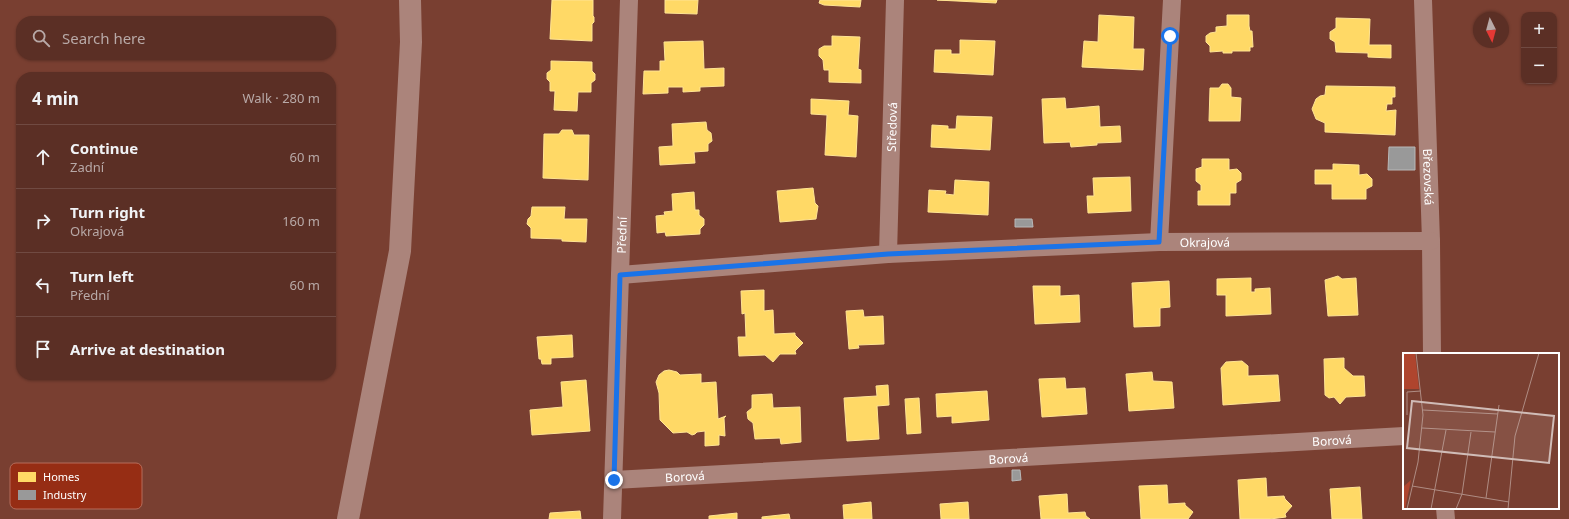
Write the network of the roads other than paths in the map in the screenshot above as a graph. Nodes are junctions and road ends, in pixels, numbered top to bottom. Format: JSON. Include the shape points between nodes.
{"nodes":[{"id":1,"x":410,"y":0,"type":"edge"},
{"id":2,"x":629,"y":0,"type":"edge"},
{"id":3,"x":895,"y":0,"type":"edge"},
{"id":4,"x":1172,"y":0,"type":"edge"},
{"id":5,"x":1423,"y":0,"type":"edge"},
{"id":6,"x":1431,"y":241,"type":"junction"},
{"id":7,"x":1159,"y":242,"type":"junction"},
{"id":8,"x":888,"y":254,"type":"junction"},
{"id":9,"x":620,"y":275,"type":"junction"},
{"id":10,"x":1432,"y":353,"type":"edge"},
{"id":11,"x":1403,"y":436,"type":"edge"},
{"id":12,"x":614,"y":480,"type":"junction"},
{"id":13,"x":1444,"y":509,"type":"edge"},
{"id":14,"x":348,"y":519,"type":"edge"},
{"id":15,"x":612,"y":519,"type":"edge"},
{"id":16,"x":1446,"y":519,"type":"edge"}],
"edges":[{"from":1,"to":14,"type":"street","via":[[411,42],[400,251]]},
{"from":2,"to":9,"type":"street","name":"Přední"},
{"from":3,"to":8,"type":"street","name":"Středová"},
{"from":4,"to":7,"type":"street"},
{"from":5,"to":6,"type":"street","name":"Březovská"},
{"from":6,"to":7,"type":"street","name":"Okrajová"},
{"from":6,"to":10,"type":"street","name":"Březovská"},
{"from":7,"to":8,"type":"street","name":"Okrajová"},
{"from":8,"to":9,"type":"street","name":"Okrajová"},
{"from":9,"to":12,"type":"street","name":"Přední"},
{"from":11,"to":12,"type":"street","name":"Borová"},
{"from":12,"to":15,"type":"street","name":"Přední"},
{"from":13,"to":16,"type":"street"}]}
